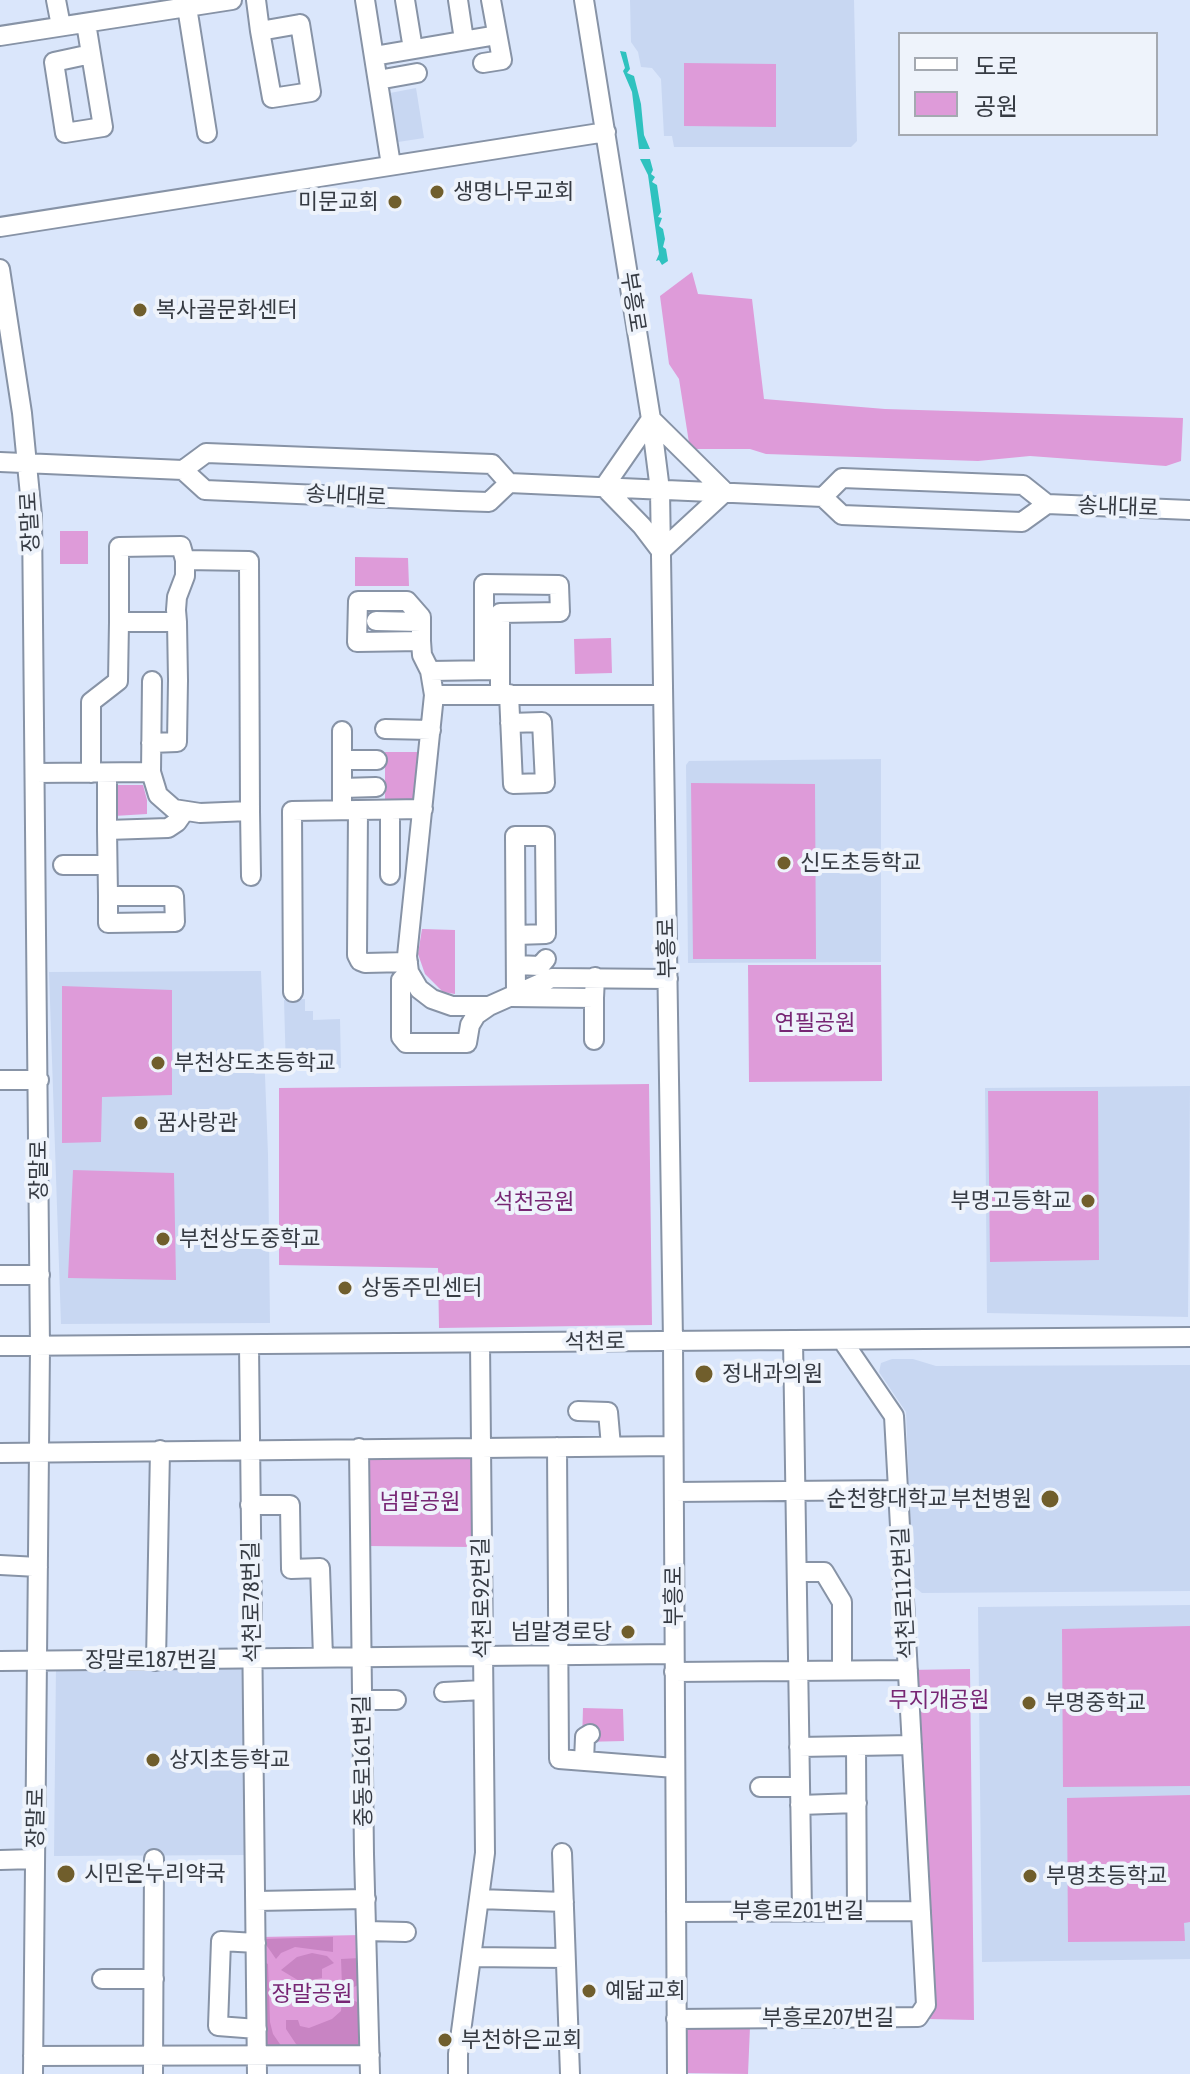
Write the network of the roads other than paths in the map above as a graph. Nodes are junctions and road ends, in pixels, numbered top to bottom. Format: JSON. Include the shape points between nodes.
{"nodes":[{"id":1,"x":56,"y":0,"type":"edge"},
{"id":2,"x":232,"y":0,"type":"edge"},
{"id":3,"x":256,"y":0,"type":"edge"},
{"id":4,"x":365,"y":0,"type":"edge"},
{"id":5,"x":405,"y":0,"type":"edge"},
{"id":6,"x":458,"y":0,"type":"edge"},
{"id":7,"x":491,"y":0,"type":"edge"},
{"id":8,"x":584,"y":0,"type":"edge"},
{"id":9,"x":187,"y":7,"type":"junction"},
{"id":10,"x":86,"y":23,"type":"junction"},
{"id":11,"x":61,"y":26,"type":"junction"},
{"id":12,"x":260,"y":31,"type":"dead end"},
{"id":13,"x":497,"y":35,"type":"junction"},
{"id":14,"x":0,"y":36,"type":"edge"},
{"id":15,"x":464,"y":40,"type":"junction"},
{"id":16,"x":413,"y":49,"type":"junction"},
{"id":17,"x":91,"y":54,"type":"dead end"},
{"id":18,"x":374,"y":56,"type":"junction"},
{"id":19,"x":483,"y":63,"type":"dead end"},
{"id":20,"x":417,"y":73,"type":"dead end"},
{"id":21,"x":378,"y":80,"type":"junction"},
{"id":22,"x":606,"y":132,"type":"junction"},
{"id":23,"x":207,"y":133,"type":"dead end"},
{"id":24,"x":391,"y":165,"type":"junction"},
{"id":25,"x":0,"y":227,"type":"edge"},
{"id":26,"x":0,"y":269,"type":"edge"},
{"id":27,"x":651,"y":419,"type":"junction"},
{"id":28,"x":0,"y":462,"type":"edge"},
{"id":29,"x":27,"y":463,"type":"junction"},
{"id":30,"x":183,"y":470,"type":"junction"},
{"id":31,"x":509,"y":483,"type":"junction"},
{"id":32,"x":604,"y":487,"type":"junction"},
{"id":33,"x":660,"y":490,"type":"junction"},
{"id":34,"x":725,"y":492,"type":"junction"},
{"id":35,"x":823,"y":497,"type":"junction"},
{"id":36,"x":1047,"y":504,"type":"junction"},
{"id":37,"x":1190,"y":510,"type":"edge"},
{"id":38,"x":661,"y":551,"type":"junction"},
{"id":39,"x":185,"y":560,"type":"junction"},
{"id":40,"x":492,"y":613,"type":"dead end"},
{"id":41,"x":376,"y":621,"type":"dead end"},
{"id":42,"x":119,"y":622,"type":"junction"},
{"id":43,"x":177,"y":622,"type":"junction"},
{"id":44,"x":421,"y":622,"type":"junction"},
{"id":45,"x":421,"y":641,"type":"junction"},
{"id":46,"x":492,"y":670,"type":"junction"},
{"id":47,"x":430,"y":671,"type":"junction"},
{"id":48,"x":453,"y":671,"type":"junction"},
{"id":49,"x":178,"y":680,"type":"junction"},
{"id":50,"x":118,"y":681,"type":"junction"},
{"id":51,"x":152,"y":681,"type":"junction"},
{"id":52,"x":504,"y":694,"type":"junction"},
{"id":53,"x":434,"y":695,"type":"junction"},
{"id":54,"x":663,"y":695,"type":"junction"},
{"id":55,"x":454,"y":696,"type":"junction"},
{"id":56,"x":510,"y":723,"type":"dead end"},
{"id":57,"x":385,"y":729,"type":"dead end"},
{"id":58,"x":431,"y":730,"type":"junction"},
{"id":59,"x":342,"y":731,"type":"dead end"},
{"id":60,"x":151,"y":743,"type":"junction"},
{"id":61,"x":342,"y":760,"type":"junction"},
{"id":62,"x":377,"y":760,"type":"dead end"},
{"id":63,"x":151,"y":772,"type":"junction"},
{"id":64,"x":35,"y":773,"type":"junction"},
{"id":65,"x":99,"y":773,"type":"junction"},
{"id":66,"x":376,"y":787,"type":"dead end"},
{"id":67,"x":342,"y":788,"type":"junction"},
{"id":68,"x":423,"y":809,"type":"junction"},
{"id":69,"x":350,"y":810,"type":"junction"},
{"id":70,"x":390,"y":810,"type":"junction"},
{"id":71,"x":250,"y":811,"type":"junction"},
{"id":72,"x":184,"y":812,"type":"junction"},
{"id":73,"x":107,"y":830,"type":"junction"},
{"id":74,"x":63,"y":865,"type":"dead end"},
{"id":75,"x":106,"y":865,"type":"junction"},
{"id":76,"x":390,"y":875,"type":"dead end"},
{"id":77,"x":251,"y":876,"type":"dead end"},
{"id":78,"x":108,"y":896,"type":"dead end"},
{"id":79,"x":516,"y":935,"type":"junction"},
{"id":80,"x":546,"y":959,"type":"dead end"},
{"id":81,"x":516,"y":965,"type":"junction"},
{"id":82,"x":408,"y":967,"type":"junction"},
{"id":83,"x":378,"y":973,"type":"dead end"},
{"id":84,"x":595,"y":977,"type":"junction"},
{"id":85,"x":668,"y":979,"type":"junction"},
{"id":86,"x":293,"y":992,"type":"dead end"},
{"id":87,"x":513,"y":995,"type":"junction"},
{"id":88,"x":594,"y":998,"type":"junction"},
{"id":89,"x":489,"y":1006,"type":"junction"},
{"id":90,"x":594,"y":1040,"type":"dead end"},
{"id":91,"x":0,"y":1080,"type":"edge"},
{"id":92,"x":39,"y":1080,"type":"junction"},
{"id":93,"x":0,"y":1275,"type":"edge"},
{"id":94,"x":40,"y":1275,"type":"junction"},
{"id":95,"x":1190,"y":1337,"type":"edge"},
{"id":96,"x":793,"y":1340,"type":"junction"},
{"id":97,"x":842,"y":1340,"type":"junction"},
{"id":98,"x":673,"y":1341,"type":"junction"},
{"id":99,"x":480,"y":1343,"type":"junction"},
{"id":100,"x":249,"y":1345,"type":"junction"},
{"id":101,"x":0,"y":1346,"type":"edge"},
{"id":102,"x":40,"y":1346,"type":"junction"},
{"id":103,"x":578,"y":1411,"type":"dead end"},
{"id":104,"x":480,"y":1446,"type":"junction"},
{"id":105,"x":611,"y":1446,"type":"junction"},
{"id":106,"x":673,"y":1446,"type":"junction"},
{"id":107,"x":557,"y":1447,"type":"junction"},
{"id":108,"x":359,"y":1448,"type":"junction"},
{"id":109,"x":249,"y":1449,"type":"junction"},
{"id":110,"x":160,"y":1450,"type":"junction"},
{"id":111,"x":0,"y":1453,"type":"edge"},
{"id":112,"x":39,"y":1453,"type":"junction"},
{"id":113,"x":898,"y":1490,"type":"junction"},
{"id":114,"x":796,"y":1491,"type":"junction"},
{"id":115,"x":674,"y":1492,"type":"junction"},
{"id":116,"x":250,"y":1505,"type":"junction"},
{"id":117,"x":0,"y":1565,"type":"edge"},
{"id":118,"x":38,"y":1567,"type":"junction"},
{"id":119,"x":797,"y":1572,"type":"junction"},
{"id":120,"x":482,"y":1655,"type":"junction"},
{"id":121,"x":361,"y":1656,"type":"junction"},
{"id":122,"x":557,"y":1656,"type":"junction"},
{"id":123,"x":323,"y":1657,"type":"junction"},
{"id":124,"x":253,"y":1660,"type":"junction"},
{"id":125,"x":0,"y":1661,"type":"edge"},
{"id":126,"x":37,"y":1661,"type":"junction"},
{"id":127,"x":156,"y":1661,"type":"junction"},
{"id":128,"x":674,"y":1663,"type":"junction"},
{"id":129,"x":842,"y":1670,"type":"junction"},
{"id":130,"x":908,"y":1670,"type":"junction"},
{"id":131,"x":798,"y":1671,"type":"junction"},
{"id":132,"x":483,"y":1690,"type":"junction"},
{"id":133,"x":444,"y":1692,"type":"dead end"},
{"id":134,"x":362,"y":1700,"type":"junction"},
{"id":135,"x":396,"y":1700,"type":"dead end"},
{"id":136,"x":590,"y":1734,"type":"dead end"},
{"id":137,"x":912,"y":1745,"type":"junction"},
{"id":138,"x":856,"y":1746,"type":"junction"},
{"id":139,"x":799,"y":1747,"type":"junction"},
{"id":140,"x":584,"y":1761,"type":"junction"},
{"id":141,"x":675,"y":1768,"type":"junction"},
{"id":142,"x":760,"y":1787,"type":"dead end"},
{"id":143,"x":800,"y":1796,"type":"junction"},
{"id":144,"x":857,"y":1803,"type":"junction"},
{"id":145,"x":562,"y":1853,"type":"dead end"},
{"id":146,"x":35,"y":1859,"type":"junction"},
{"id":147,"x":154,"y":1859,"type":"dead end"},
{"id":148,"x":0,"y":1860,"type":"edge"},
{"id":149,"x":366,"y":1899,"type":"junction"},
{"id":150,"x":479,"y":1899,"type":"junction"},
{"id":151,"x":256,"y":1901,"type":"junction"},
{"id":152,"x":564,"y":1902,"type":"junction"},
{"id":153,"x":802,"y":1911,"type":"junction"},
{"id":154,"x":857,"y":1911,"type":"junction"},
{"id":155,"x":921,"y":1911,"type":"junction"},
{"id":156,"x":676,"y":1912,"type":"junction"},
{"id":157,"x":367,"y":1931,"type":"junction"},
{"id":158,"x":406,"y":1932,"type":"dead end"},
{"id":159,"x":256,"y":1943,"type":"junction"},
{"id":160,"x":471,"y":1957,"type":"junction"},
{"id":161,"x":565,"y":1958,"type":"junction"},
{"id":162,"x":102,"y":1979,"type":"dead end"},
{"id":163,"x":154,"y":1979,"type":"junction"},
{"id":164,"x":676,"y":2019,"type":"junction"},
{"id":165,"x":257,"y":2029,"type":"junction"},
{"id":166,"x":33,"y":2065,"type":"edge"},
{"id":167,"x":257,"y":2065,"type":"edge"},
{"id":168,"x":370,"y":2065,"type":"edge"},
{"id":169,"x":153,"y":2066,"type":"edge"},
{"id":170,"x":458,"y":2074,"type":"edge"},
{"id":171,"x":570,"y":2074,"type":"edge"},
{"id":172,"x":677,"y":2074,"type":"edge"}],
"edges":[{"from":1,"to":11,"type":"street"},
{"from":2,"to":9,"type":"street"},
{"from":3,"to":12,"type":"street"},
{"from":4,"to":18,"type":"street"},
{"from":5,"to":16,"type":"street"},
{"from":6,"to":15,"type":"street"},
{"from":7,"to":13,"type":"street"},
{"from":8,"to":22,"type":"street","name":"부흥로"},
{"from":9,"to":10,"type":"street"},
{"from":9,"to":23,"type":"street"},
{"from":10,"to":11,"type":"street"},
{"from":10,"to":17,"type":"street"},
{"from":11,"to":14,"type":"street"},
{"from":13,"to":15,"type":"street"},
{"from":13,"to":19,"type":"street","via":[[502,60]]},
{"from":15,"to":16,"type":"street"},
{"from":16,"to":18,"type":"street"},
{"from":18,"to":21,"type":"street"},
{"from":20,"to":21,"type":"street"},
{"from":21,"to":24,"type":"street"},
{"from":22,"to":24,"type":"street"},
{"from":22,"to":27,"type":"street","name":"부흥로"},
{"from":24,"to":25,"type":"street"},
{"from":26,"to":29,"type":"street","name":"장말로"},
{"from":27,"to":32,"type":"street"},
{"from":27,"to":33,"type":"street","name":"부흥로"},
{"from":27,"to":34,"type":"street"},
{"from":28,"to":29,"type":"street","name":"송내대로"},
{"from":29,"to":30,"type":"street","name":"송내대로"},
{"from":29,"to":64,"type":"street","name":"장말로"},
{"from":30,"to":31,"type":"street","name":"송내대로","via":[[206,453],[492,464]]},
{"from":30,"to":31,"type":"street","name":"송내대로","via":[[205,490],[489,502]]},
{"from":31,"to":32,"type":"street","name":"송내대로"},
{"from":32,"to":33,"type":"street","name":"송내대로"},
{"from":32,"to":38,"type":"street"},
{"from":33,"to":34,"type":"street","name":"송내대로"},
{"from":33,"to":38,"type":"street","name":"부흥로"},
{"from":34,"to":35,"type":"street","name":"송내대로"},
{"from":34,"to":38,"type":"street"},
{"from":35,"to":36,"type":"street","name":"송내대로","via":[[842,515],[1022,522]]},
{"from":35,"to":36,"type":"street","name":"송내대로","via":[[842,478],[1023,485]]},
{"from":36,"to":37,"type":"street","name":"송내대로"},
{"from":38,"to":54,"type":"street","name":"부흥로"},
{"from":39,"to":42,"type":"street","via":[[181,546],[119,547]]},
{"from":39,"to":43,"type":"street"},
{"from":39,"to":71,"type":"street","via":[[249,561]]},
{"from":40,"to":46,"type":"street"},
{"from":41,"to":44,"type":"street"},
{"from":42,"to":43,"type":"street"},
{"from":42,"to":50,"type":"street"},
{"from":43,"to":49,"type":"street"},
{"from":44,"to":45,"type":"street"},
{"from":44,"to":45,"type":"street","via":[[407,601],[358,601],[357,642]]},
{"from":45,"to":47,"type":"street"},
{"from":46,"to":48,"type":"street"},
{"from":46,"to":52,"type":"street"},
{"from":47,"to":48,"type":"street"},
{"from":47,"to":53,"type":"street"},
{"from":48,"to":55,"type":"street"},
{"from":49,"to":51,"type":"street"},
{"from":49,"to":60,"type":"street","via":[[177,742]]},
{"from":50,"to":51,"type":"street"},
{"from":50,"to":65,"type":"street","via":[[91,702]]},
{"from":51,"to":60,"type":"street"},
{"from":52,"to":54,"type":"street"},
{"from":52,"to":55,"type":"street"},
{"from":52,"to":56,"type":"street"},
{"from":53,"to":55,"type":"street"},
{"from":53,"to":58,"type":"street"},
{"from":54,"to":85,"type":"street","name":"부흥로"},
{"from":57,"to":58,"type":"street"},
{"from":58,"to":68,"type":"street"},
{"from":59,"to":61,"type":"street"},
{"from":60,"to":63,"type":"street"},
{"from":61,"to":62,"type":"street"},
{"from":61,"to":67,"type":"street"},
{"from":63,"to":65,"type":"street"},
{"from":63,"to":72,"type":"street","via":[[158,795]]},
{"from":64,"to":65,"type":"street"},
{"from":64,"to":92,"type":"street","name":"장말로"},
{"from":65,"to":73,"type":"street"},
{"from":66,"to":67,"type":"street"},
{"from":67,"to":69,"type":"street"},
{"from":68,"to":70,"type":"street"},
{"from":68,"to":82,"type":"street"},
{"from":69,"to":70,"type":"street"},
{"from":69,"to":82,"type":"street","via":[[357,955],[365,963]]},
{"from":69,"to":86,"type":"street","via":[[292,811]]},
{"from":70,"to":76,"type":"street"},
{"from":71,"to":72,"type":"street"},
{"from":71,"to":77,"type":"street"},
{"from":72,"to":73,"type":"street","via":[[168,828]]},
{"from":73,"to":75,"type":"street"},
{"from":74,"to":75,"type":"street"},
{"from":75,"to":78,"type":"street"},
{"from":79,"to":79,"type":"street","via":[[515,836],[545,836],[546,934]]},
{"from":79,"to":81,"type":"street"},
{"from":80,"to":81,"type":"street","via":[[540,966]]},
{"from":81,"to":87,"type":"street"},
{"from":82,"to":83,"type":"street"},
{"from":82,"to":89,"type":"street","via":[[419,989],[432,999],[452,1006]]},
{"from":82,"to":89,"type":"street","via":[[401,980],[401,1037],[406,1043],[467,1043],[470,1025]]},
{"from":84,"to":85,"type":"street"},
{"from":84,"to":87,"type":"street","via":[[552,978]]},
{"from":84,"to":88,"type":"street"},
{"from":85,"to":98,"type":"street","name":"부흥로"},
{"from":87,"to":88,"type":"street"},
{"from":87,"to":89,"type":"street"},
{"from":88,"to":90,"type":"street"},
{"from":91,"to":92,"type":"street"},
{"from":92,"to":94,"type":"street","name":"장말로"},
{"from":93,"to":94,"type":"street"},
{"from":94,"to":102,"type":"street","name":"장말로"},
{"from":95,"to":97,"type":"street","name":"석천로"},
{"from":96,"to":97,"type":"street","name":"석천로"},
{"from":96,"to":98,"type":"street","name":"석천로"},
{"from":96,"to":114,"type":"street"},
{"from":97,"to":113,"type":"street","name":"석천로112번길","via":[[894,1416]]},
{"from":98,"to":99,"type":"street","name":"석천로"},
{"from":98,"to":106,"type":"street","name":"부흥로"},
{"from":99,"to":100,"type":"street","name":"석천로"},
{"from":99,"to":104,"type":"street","name":"석천로92번길"},
{"from":100,"to":102,"type":"street","name":"석천로"},
{"from":100,"to":109,"type":"street","name":"석천로78번길"},
{"from":101,"to":102,"type":"street","name":"석천로"},
{"from":102,"to":112,"type":"street","name":"장말로"},
{"from":103,"to":105,"type":"street","via":[[608,1412]]},
{"from":104,"to":107,"type":"street"},
{"from":104,"to":108,"type":"street"},
{"from":104,"to":120,"type":"street","name":"석천로92번길"},
{"from":105,"to":106,"type":"street"},
{"from":105,"to":107,"type":"street"},
{"from":106,"to":115,"type":"street","name":"부흥로"},
{"from":107,"to":122,"type":"street"},
{"from":108,"to":109,"type":"street"},
{"from":108,"to":121,"type":"street","name":"중동로161번길"},
{"from":109,"to":110,"type":"street"},
{"from":109,"to":116,"type":"street","name":"석천로78번길"},
{"from":110,"to":112,"type":"street"},
{"from":110,"to":127,"type":"street"},
{"from":111,"to":112,"type":"street"},
{"from":112,"to":118,"type":"street","name":"장말로"},
{"from":113,"to":114,"type":"street"},
{"from":113,"to":130,"type":"street","name":"석천로112번길"},
{"from":114,"to":115,"type":"street"},
{"from":114,"to":119,"type":"street"},
{"from":115,"to":128,"type":"street","name":"부흥로"},
{"from":116,"to":123,"type":"street","via":[[290,1505],[291,1569],[320,1568]]},
{"from":116,"to":124,"type":"street","name":"석천로78번길"},
{"from":117,"to":118,"type":"street"},
{"from":118,"to":126,"type":"street","name":"장말로"},
{"from":119,"to":129,"type":"street","via":[[824,1572],[842,1602]]},
{"from":119,"to":131,"type":"street"},
{"from":120,"to":121,"type":"street","name":"장말로187번길"},
{"from":120,"to":122,"type":"street","name":"장말로187번길"},
{"from":120,"to":132,"type":"street","name":"석천로92번길"},
{"from":121,"to":123,"type":"street","name":"장말로187번길"},
{"from":121,"to":134,"type":"street","name":"중동로161번길"},
{"from":122,"to":128,"type":"street","name":"장말로187번길"},
{"from":122,"to":140,"type":"street","via":[[559,1759]]},
{"from":123,"to":124,"type":"street","name":"장말로187번길"},
{"from":124,"to":127,"type":"street","name":"장말로187번길"},
{"from":124,"to":151,"type":"street","name":"석천로78번길"},
{"from":125,"to":126,"type":"street","name":"장말로187번길"},
{"from":126,"to":127,"type":"street","name":"장말로187번길"},
{"from":126,"to":146,"type":"street","name":"장말로"},
{"from":128,"to":131,"type":"street","name":"장말로187번길"},
{"from":128,"to":141,"type":"street","name":"부흥로"},
{"from":129,"to":130,"type":"street","name":"장말로187번길"},
{"from":129,"to":131,"type":"street","name":"장말로187번길"},
{"from":130,"to":137,"type":"street","name":"석천로112번길"},
{"from":131,"to":139,"type":"street"},
{"from":132,"to":133,"type":"street"},
{"from":132,"to":150,"type":"street","name":"석천로92번길","via":[[485,1853]]},
{"from":134,"to":135,"type":"street"},
{"from":134,"to":149,"type":"street","name":"중동로161번길"},
{"from":136,"to":140,"type":"street","via":[[585,1737]]},
{"from":137,"to":138,"type":"street"},
{"from":137,"to":155,"type":"street","name":"석천로112번길"},
{"from":138,"to":139,"type":"street"},
{"from":138,"to":144,"type":"street"},
{"from":139,"to":143,"type":"street"},
{"from":140,"to":141,"type":"street"},
{"from":141,"to":156,"type":"street","name":"부흥로"},
{"from":142,"to":143,"type":"street"},
{"from":143,"to":144,"type":"street"},
{"from":143,"to":153,"type":"street"},
{"from":144,"to":154,"type":"street"},
{"from":145,"to":152,"type":"street"},
{"from":146,"to":148,"type":"street"},
{"from":146,"to":166,"type":"street","name":"장말로"},
{"from":147,"to":163,"type":"street"},
{"from":149,"to":151,"type":"street"},
{"from":149,"to":157,"type":"street","name":"중동로161번길"},
{"from":150,"to":152,"type":"street"},
{"from":150,"to":160,"type":"street","name":"석천로92번길"},
{"from":151,"to":159,"type":"street","name":"석천로78번길"},
{"from":152,"to":161,"type":"street"},
{"from":153,"to":154,"type":"street","name":"부흥로201번길"},
{"from":153,"to":156,"type":"street","name":"부흥로201번길"},
{"from":154,"to":155,"type":"street","name":"부흥로201번길"},
{"from":155,"to":164,"type":"street","name":"부흥로207번길","via":[[926,2005],[918,2017]]},
{"from":156,"to":164,"type":"street","name":"부흥로"},
{"from":157,"to":158,"type":"street"},
{"from":157,"to":168,"type":"street","name":"중동로161번길"},
{"from":159,"to":165,"type":"street","name":"석천로78번길","via":[[251,1984]]},
{"from":159,"to":165,"type":"street","via":[[221,1941],[218,2026]]},
{"from":160,"to":161,"type":"street"},
{"from":160,"to":170,"type":"street","name":"석천로92번길"},
{"from":161,"to":171,"type":"street"},
{"from":162,"to":163,"type":"street"},
{"from":163,"to":169,"type":"street"},
{"from":164,"to":172,"type":"street","name":"부흥로"},
{"from":165,"to":167,"type":"street","name":"석천로78번길"},
{"from":166,"to":169,"type":"street"},
{"from":167,"to":168,"type":"street"},
{"from":167,"to":169,"type":"street"}]}
